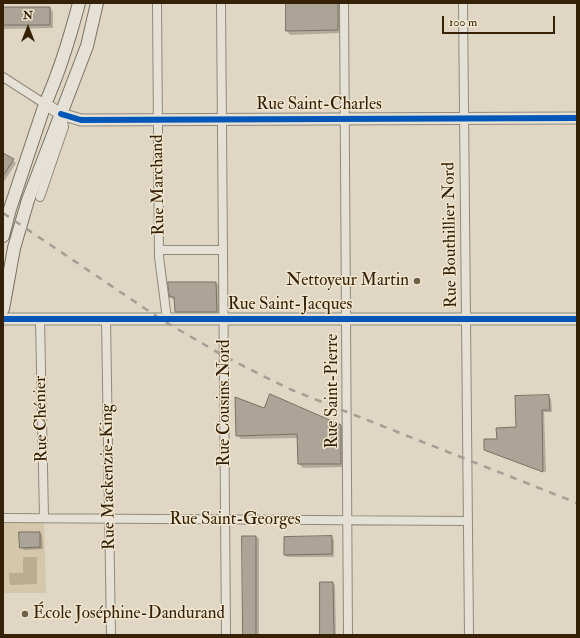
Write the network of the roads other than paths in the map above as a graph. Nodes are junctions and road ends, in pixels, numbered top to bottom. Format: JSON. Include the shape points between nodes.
{"nodes":[{"id":1,"x":79,"y":3,"type":"edge"},
{"id":2,"x":96,"y":3,"type":"edge"},
{"id":3,"x":157,"y":3,"type":"edge"},
{"id":4,"x":221,"y":3,"type":"edge"},
{"id":5,"x":344,"y":3,"type":"edge"},
{"id":6,"x":463,"y":3,"type":"edge"},
{"id":7,"x":69,"y":39,"type":"junction"},
{"id":8,"x":78,"y":71,"type":"junction"},
{"id":9,"x":3,"y":77,"type":"edge"},
{"id":10,"x":45,"y":104,"type":"junction"},
{"id":11,"x":61,"y":114,"type":"junction"},
{"id":12,"x":577,"y":118,"type":"edge"},
{"id":13,"x":222,"y":119,"type":"junction"},
{"id":14,"x":345,"y":119,"type":"junction"},
{"id":15,"x":464,"y":119,"type":"junction"},
{"id":16,"x":158,"y":120,"type":"junction"},
{"id":17,"x":40,"y":197,"type":"dead end"},
{"id":18,"x":3,"y":236,"type":"edge"},
{"id":19,"x":159,"y":250,"type":"junction"},
{"id":20,"x":223,"y":250,"type":"junction"},
{"id":21,"x":3,"y":310,"type":"edge"},
{"id":22,"x":3,"y":319,"type":"edge"},
{"id":23,"x":40,"y":319,"type":"junction"},
{"id":24,"x":106,"y":319,"type":"junction"},
{"id":25,"x":167,"y":319,"type":"junction"},
{"id":26,"x":224,"y":319,"type":"junction"},
{"id":27,"x":346,"y":319,"type":"junction"},
{"id":28,"x":466,"y":319,"type":"junction"},
{"id":29,"x":577,"y":319,"type":"edge"},
{"id":30,"x":3,"y":518,"type":"edge"},
{"id":31,"x":44,"y":518,"type":"junction"},
{"id":32,"x":109,"y":518,"type":"junction"},
{"id":33,"x":225,"y":519,"type":"junction"},
{"id":34,"x":347,"y":520,"type":"junction"},
{"id":35,"x":468,"y":521,"type":"junction"},
{"id":36,"x":111,"y":635,"type":"edge"},
{"id":37,"x":226,"y":635,"type":"edge"},
{"id":38,"x":348,"y":635,"type":"edge"},
{"id":39,"x":469,"y":635,"type":"edge"}],
"edges":[{"from":1,"to":7,"type":"main road"},
{"from":2,"to":8,"type":"main road","via":[[87,46]]},
{"from":3,"to":16,"type":"street","name":"Rue Marchand"},
{"from":4,"to":13,"type":"street","name":"Rue Cousins Nord"},
{"from":5,"to":14,"type":"street","name":"Rue Saint-Pierre"},
{"from":6,"to":15,"type":"street","name":"Rue Bouthillier Nord"},
{"from":7,"to":8,"type":"main road","via":[[67,62],[71,68]]},
{"from":7,"to":10,"type":"main road"},
{"from":8,"to":11,"type":"main road"},
{"from":9,"to":10,"type":"street"},
{"from":10,"to":11,"type":"street","name":"Rue Saint-Charles"},
{"from":10,"to":18,"type":"main road"},
{"from":11,"to":16,"type":"street","name":"Rue Saint-Charles","via":[[81,120]]},
{"from":11,"to":17,"type":"street","via":[[64,127]]},
{"from":11,"to":21,"type":"main road","via":[[28,200],[14,248]]},
{"from":12,"to":15,"type":"street","name":"Rue Saint-Charles"},
{"from":13,"to":14,"type":"street","name":"Rue Saint-Charles"},
{"from":13,"to":16,"type":"street","name":"Rue Saint-Charles"},
{"from":13,"to":20,"type":"street","name":"Rue Cousins Nord"},
{"from":14,"to":15,"type":"street","name":"Rue Saint-Charles"},
{"from":14,"to":27,"type":"street","name":"Rue Saint-Pierre"},
{"from":15,"to":28,"type":"street","name":"Rue Bouthillier Nord"},
{"from":16,"to":19,"type":"street","name":"Rue Marchand"},
{"from":19,"to":20,"type":"street"},
{"from":19,"to":25,"type":"street","name":"Rue Marchand"},
{"from":20,"to":26,"type":"street","name":"Rue Cousins Nord"},
{"from":22,"to":23,"type":"street","name":"Rue Saint-Jacques"},
{"from":23,"to":24,"type":"street","name":"Rue Saint-Jacques"},
{"from":23,"to":31,"type":"street","name":"Rue Chénier"},
{"from":24,"to":25,"type":"street","name":"Rue Saint-Jacques"},
{"from":24,"to":32,"type":"street","name":"Rue Mackenzie-King"},
{"from":25,"to":26,"type":"street","name":"Rue Saint-Jacques"},
{"from":26,"to":27,"type":"street","name":"Rue Saint-Jacques"},
{"from":26,"to":33,"type":"street","name":"Rue Cousins Nord"},
{"from":27,"to":28,"type":"street","name":"Rue Saint-Jacques"},
{"from":27,"to":34,"type":"street","name":"Rue Saint-Pierre"},
{"from":28,"to":29,"type":"street","name":"Rue Saint-Jacques"},
{"from":28,"to":35,"type":"street","name":"Rue Bouthillier Nord"},
{"from":30,"to":31,"type":"street","name":"Rue Saint-Georges"},
{"from":31,"to":32,"type":"street","name":"Rue Saint-Georges"},
{"from":32,"to":33,"type":"street","name":"Rue Saint-Georges"},
{"from":32,"to":36,"type":"street","name":"Rue Mackenzie-King"},
{"from":33,"to":34,"type":"street","name":"Rue Saint-Georges"},
{"from":33,"to":37,"type":"street","name":"Rue Cousins Nord"},
{"from":34,"to":35,"type":"street","name":"Rue Saint-Georges"},
{"from":34,"to":38,"type":"street","name":"Rue Saint-Pierre"},
{"from":35,"to":39,"type":"street","name":"Rue Bouthillier Nord"}]}
